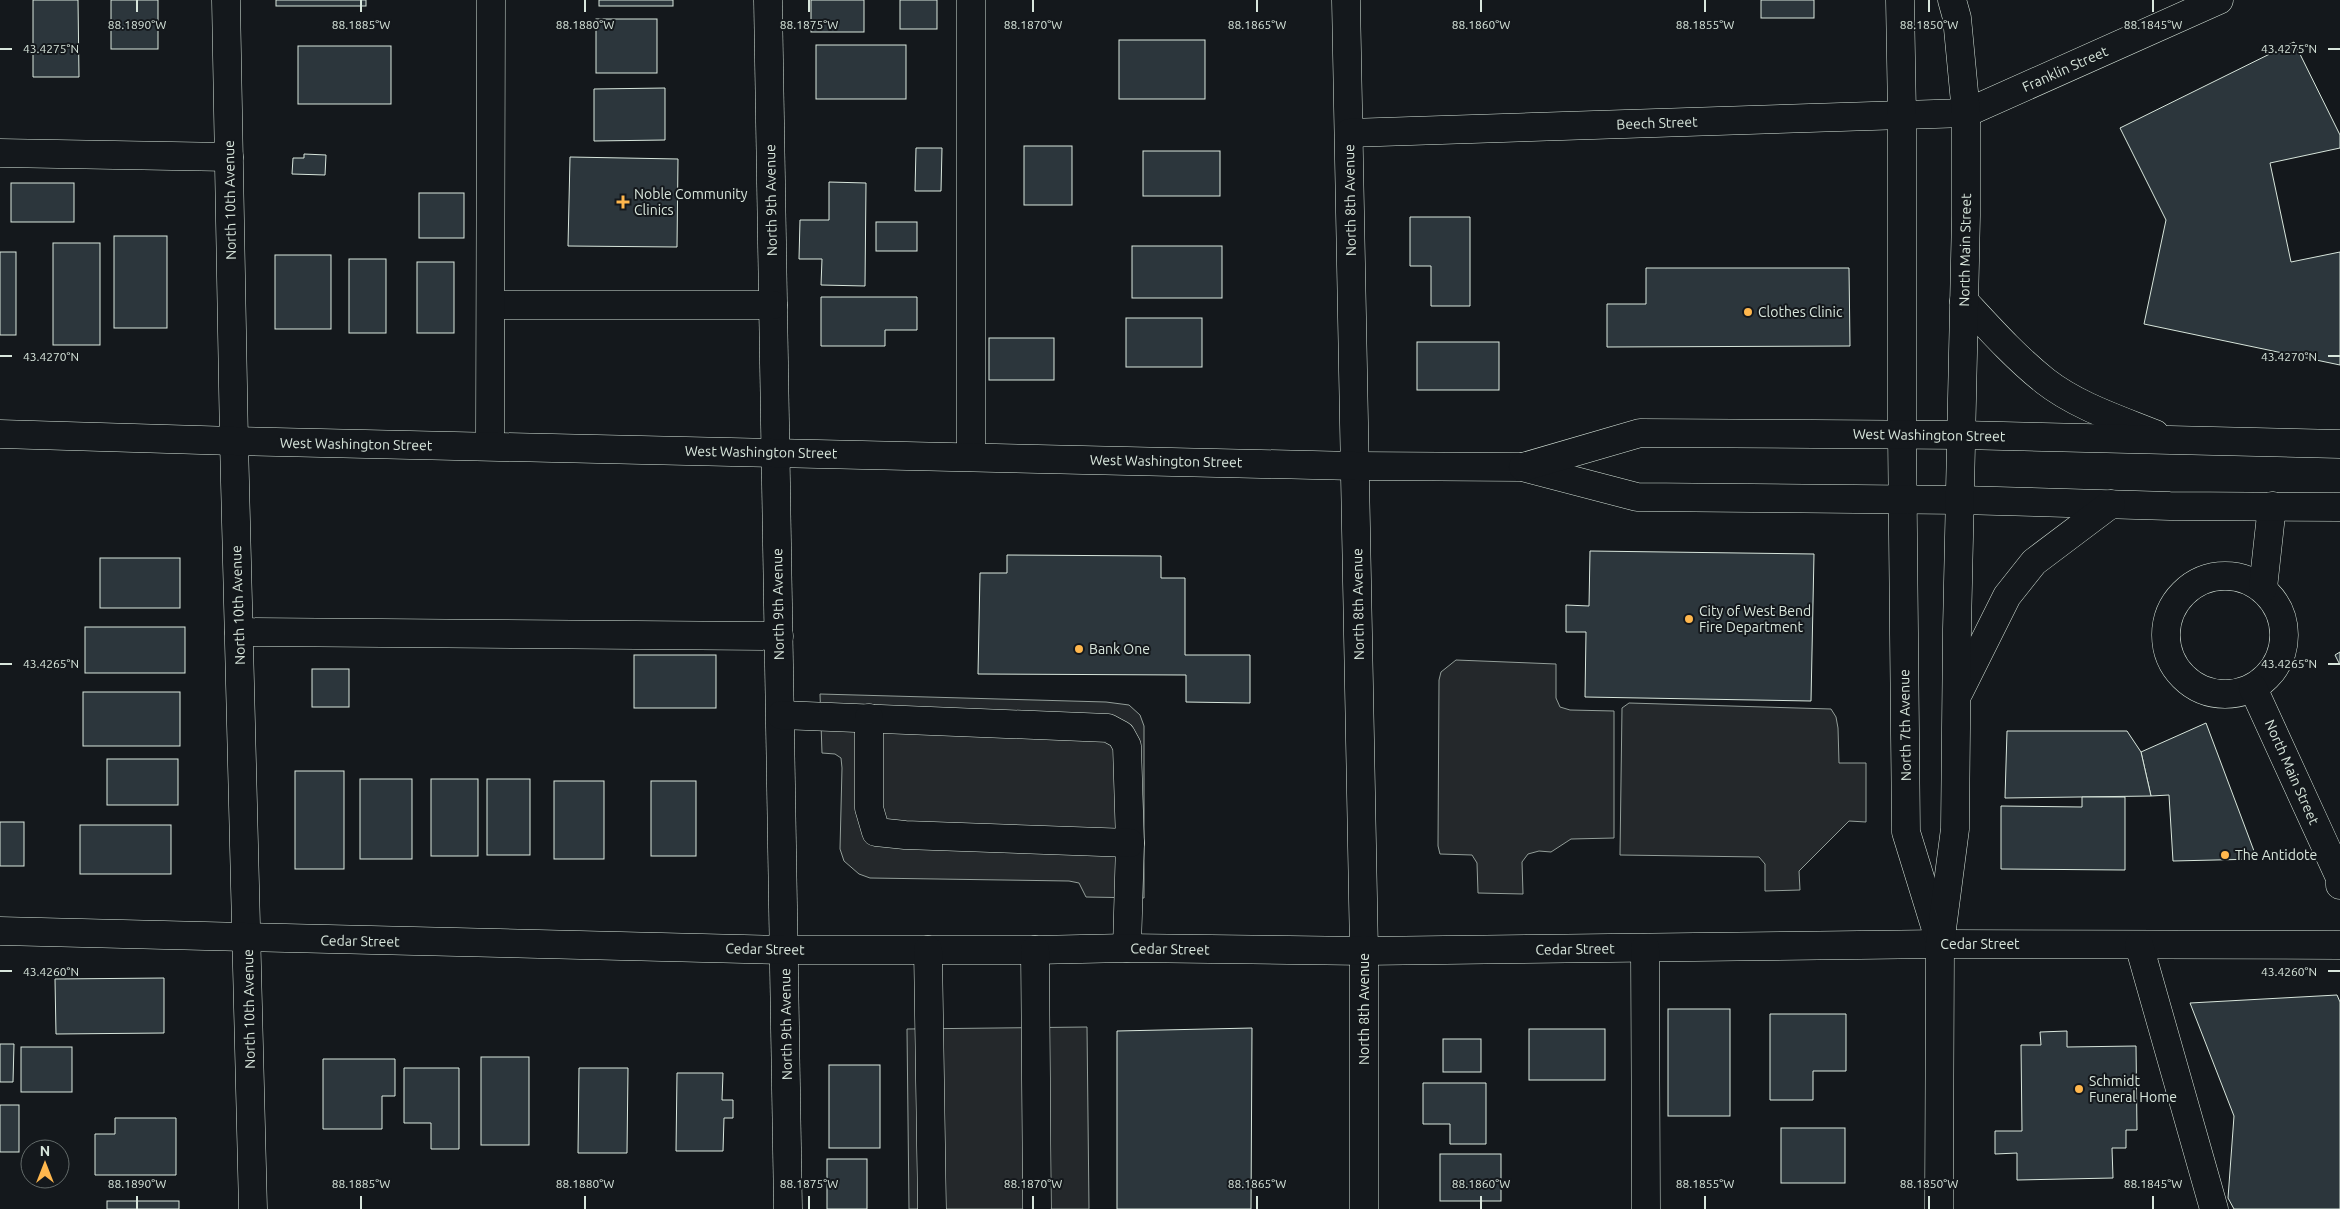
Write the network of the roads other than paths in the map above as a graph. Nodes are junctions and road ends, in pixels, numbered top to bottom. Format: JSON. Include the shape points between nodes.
{"nodes":[{"id":1,"x":226,"y":0,"type":"edge"},
{"id":2,"x":491,"y":0,"type":"edge"},
{"id":3,"x":768,"y":0,"type":"edge"},
{"id":4,"x":971,"y":0,"type":"edge"},
{"id":5,"x":1346,"y":0,"type":"edge"},
{"id":6,"x":1900,"y":0,"type":"edge"},
{"id":7,"x":1952,"y":0,"type":"edge"},
{"id":8,"x":2218,"y":0,"type":"edge"},
{"id":9,"x":1966,"y":113,"type":"junction"},
{"id":10,"x":1902,"y":115,"type":"junction"},
{"id":11,"x":1349,"y":133,"type":"junction"},
{"id":12,"x":0,"y":153,"type":"edge"},
{"id":13,"x":229,"y":157,"type":"junction"},
{"id":14,"x":1964,"y":301,"type":"junction"},
{"id":15,"x":491,"y":305,"type":"junction"},
{"id":16,"x":773,"y":305,"type":"junction"},
{"id":17,"x":0,"y":434,"type":"edge"},
{"id":18,"x":1902,"y":434,"type":"junction"},
{"id":19,"x":1961,"y":435,"type":"junction"},
{"id":20,"x":2170,"y":440,"type":"junction"},
{"id":21,"x":234,"y":441,"type":"junction"},
{"id":22,"x":2340,"y":444,"type":"edge"},
{"id":23,"x":490,"y":446,"type":"junction"},
{"id":24,"x":776,"y":452,"type":"junction"},
{"id":25,"x":971,"y":456,"type":"junction"},
{"id":26,"x":1355,"y":466,"type":"junction"},
{"id":27,"x":1522,"y":467,"type":"junction"},
{"id":28,"x":1903,"y":500,"type":"junction"},
{"id":29,"x":1960,"y":500,"type":"junction"},
{"id":30,"x":2111,"y":504,"type":"junction"},
{"id":31,"x":2272,"y":506,"type":"junction"},
{"id":32,"x":2340,"y":507,"type":"edge"},
{"id":33,"x":2263,"y":588,"type":"junction"},
{"id":34,"x":239,"y":632,"type":"junction"},
{"id":35,"x":779,"y":636,"type":"junction"},
{"id":36,"x":2253,"y":688,"type":"junction"},
{"id":37,"x":1956,"y":698,"type":"junction"},
{"id":38,"x":780,"y":715,"type":"junction"},
{"id":39,"x":869,"y":718,"type":"junction"},
{"id":40,"x":1130,"y":843,"type":"junction"},
{"id":41,"x":2340,"y":885,"type":"edge"},
{"id":42,"x":0,"y":932,"type":"edge"},
{"id":43,"x":247,"y":939,"type":"junction"},
{"id":44,"x":1940,"y":944,"type":"junction"},
{"id":45,"x":2140,"y":945,"type":"junction"},
{"id":46,"x":2340,"y":945,"type":"edge"},
{"id":47,"x":1126,"y":948,"type":"junction"},
{"id":48,"x":1645,"y":948,"type":"junction"},
{"id":49,"x":785,"y":950,"type":"junction"},
{"id":50,"x":928,"y":950,"type":"junction"},
{"id":51,"x":1035,"y":950,"type":"junction"},
{"id":52,"x":1364,"y":951,"type":"junction"},
{"id":53,"x":1037,"y":1207,"type":"dead end"},
{"id":54,"x":253,"y":1209,"type":"edge"},
{"id":55,"x":788,"y":1209,"type":"edge"},
{"id":56,"x":932,"y":1209,"type":"edge"},
{"id":57,"x":1364,"y":1209,"type":"edge"},
{"id":58,"x":1646,"y":1209,"type":"edge"},
{"id":59,"x":1939,"y":1209,"type":"edge"},
{"id":60,"x":2214,"y":1209,"type":"edge"}],
"edges":[{"from":1,"to":13,"type":"street","name":"North 10th Avenue"},
{"from":2,"to":15,"type":"street"},
{"from":3,"to":16,"type":"street","name":"North 9th Avenue"},
{"from":4,"to":25,"type":"street"},
{"from":5,"to":11,"type":"street","name":"North 8th Avenue"},
{"from":6,"to":10,"type":"street"},
{"from":7,"to":9,"type":"street","name":"North Main Street","via":[[1957,18]]},
{"from":8,"to":9,"type":"street","name":"Franklin Street"},
{"from":9,"to":10,"type":"street","name":"Beech Street"},
{"from":9,"to":14,"type":"street","name":"North Main Street"},
{"from":10,"to":11,"type":"street","name":"Beech Street"},
{"from":10,"to":18,"type":"street"},
{"from":11,"to":26,"type":"street","name":"North 8th Avenue"},
{"from":12,"to":13,"type":"street"},
{"from":13,"to":21,"type":"street","name":"North 10th Avenue"},
{"from":14,"to":19,"type":"street","name":"North Main Street"},
{"from":14,"to":20,"type":"street","via":[[2004,345],[2047,382],[2094,409]]},
{"from":15,"to":16,"type":"street"},
{"from":15,"to":23,"type":"street"},
{"from":16,"to":24,"type":"street","name":"North 9th Avenue"},
{"from":17,"to":21,"type":"street","name":"West Washington Street"},
{"from":18,"to":19,"type":"street","name":"West Washington Street"},
{"from":18,"to":27,"type":"street","name":"West Washington Street","via":[[1640,433]]},
{"from":18,"to":28,"type":"street"},
{"from":19,"to":20,"type":"street","name":"West Washington Street"},
{"from":19,"to":29,"type":"street","name":"North Main Street"},
{"from":20,"to":22,"type":"street","name":"West Washington Street"},
{"from":21,"to":23,"type":"street","name":"West Washington Street"},
{"from":21,"to":34,"type":"street","name":"North 10th Avenue"},
{"from":23,"to":24,"type":"street","name":"West Washington Street"},
{"from":24,"to":25,"type":"street","name":"West Washington Street"},
{"from":24,"to":35,"type":"street","name":"North 9th Avenue"},
{"from":25,"to":26,"type":"street","name":"West Washington Street"},
{"from":26,"to":27,"type":"street","name":"West Washington Street"},
{"from":26,"to":52,"type":"street","name":"North 8th Avenue"},
{"from":27,"to":28,"type":"street","name":"West Washington Street","via":[[1637,497]]},
{"from":28,"to":29,"type":"street","name":"West Washington Street"},
{"from":28,"to":44,"type":"street","name":"North 7th Avenue","via":[[1906,832]]},
{"from":29,"to":30,"type":"street","name":"West Washington Street"},
{"from":29,"to":37,"type":"street","name":"North 7th Avenue"},
{"from":30,"to":31,"type":"street","name":"West Washington Street"},
{"from":30,"to":37,"type":"street","via":[[2034,562],[2007,596]]},
{"from":31,"to":32,"type":"street","name":"West Washington Street"},
{"from":31,"to":33,"type":"street"},
{"from":33,"to":36,"type":"street","via":[[2280,612],[2285,629],[2284,646],[2268,677]]},
{"from":33,"to":36,"type":"street","via":[[2245,579],[2226,575],[2206,578],[2175,602],[2167,620],[2170,659],[2181,676],[2196,687],[2215,694],[2234,694]]},
{"from":34,"to":35,"type":"street"},
{"from":34,"to":43,"type":"street","name":"North 10th Avenue"},
{"from":35,"to":38,"type":"street","name":"North 9th Avenue"},
{"from":36,"to":41,"type":"street","name":"North Main Street","via":[[2340,878]]},
{"from":37,"to":44,"type":"street","name":"North 7th Avenue","via":[[1955,829]]},
{"from":38,"to":39,"type":"street"},
{"from":38,"to":49,"type":"street","name":"North 9th Avenue"},
{"from":39,"to":40,"type":"street","via":[[1108,728],[1121,735],[1127,746]]},
{"from":39,"to":40,"type":"street","via":[[869,808],[876,832]]},
{"from":40,"to":47,"type":"street"},
{"from":42,"to":43,"type":"street","name":"Cedar Street"},
{"from":43,"to":49,"type":"street","name":"Cedar Street"},
{"from":43,"to":54,"type":"street","name":"North 10th Avenue"},
{"from":44,"to":45,"type":"street","name":"Cedar Street"},
{"from":44,"to":48,"type":"street","name":"Cedar Street"},
{"from":44,"to":59,"type":"street","name":"North 7th Avenue"},
{"from":45,"to":46,"type":"street","name":"Cedar Street"},
{"from":45,"to":60,"type":"street"},
{"from":47,"to":51,"type":"street","name":"Cedar Street"},
{"from":47,"to":52,"type":"street","name":"Cedar Street"},
{"from":48,"to":52,"type":"street","name":"Cedar Street"},
{"from":48,"to":58,"type":"street"},
{"from":49,"to":50,"type":"street","name":"Cedar Street"},
{"from":49,"to":55,"type":"street","name":"North 9th Avenue"},
{"from":50,"to":51,"type":"street","name":"Cedar Street"},
{"from":50,"to":56,"type":"street"},
{"from":51,"to":53,"type":"street"},
{"from":52,"to":57,"type":"street","name":"North 8th Avenue"}]}
